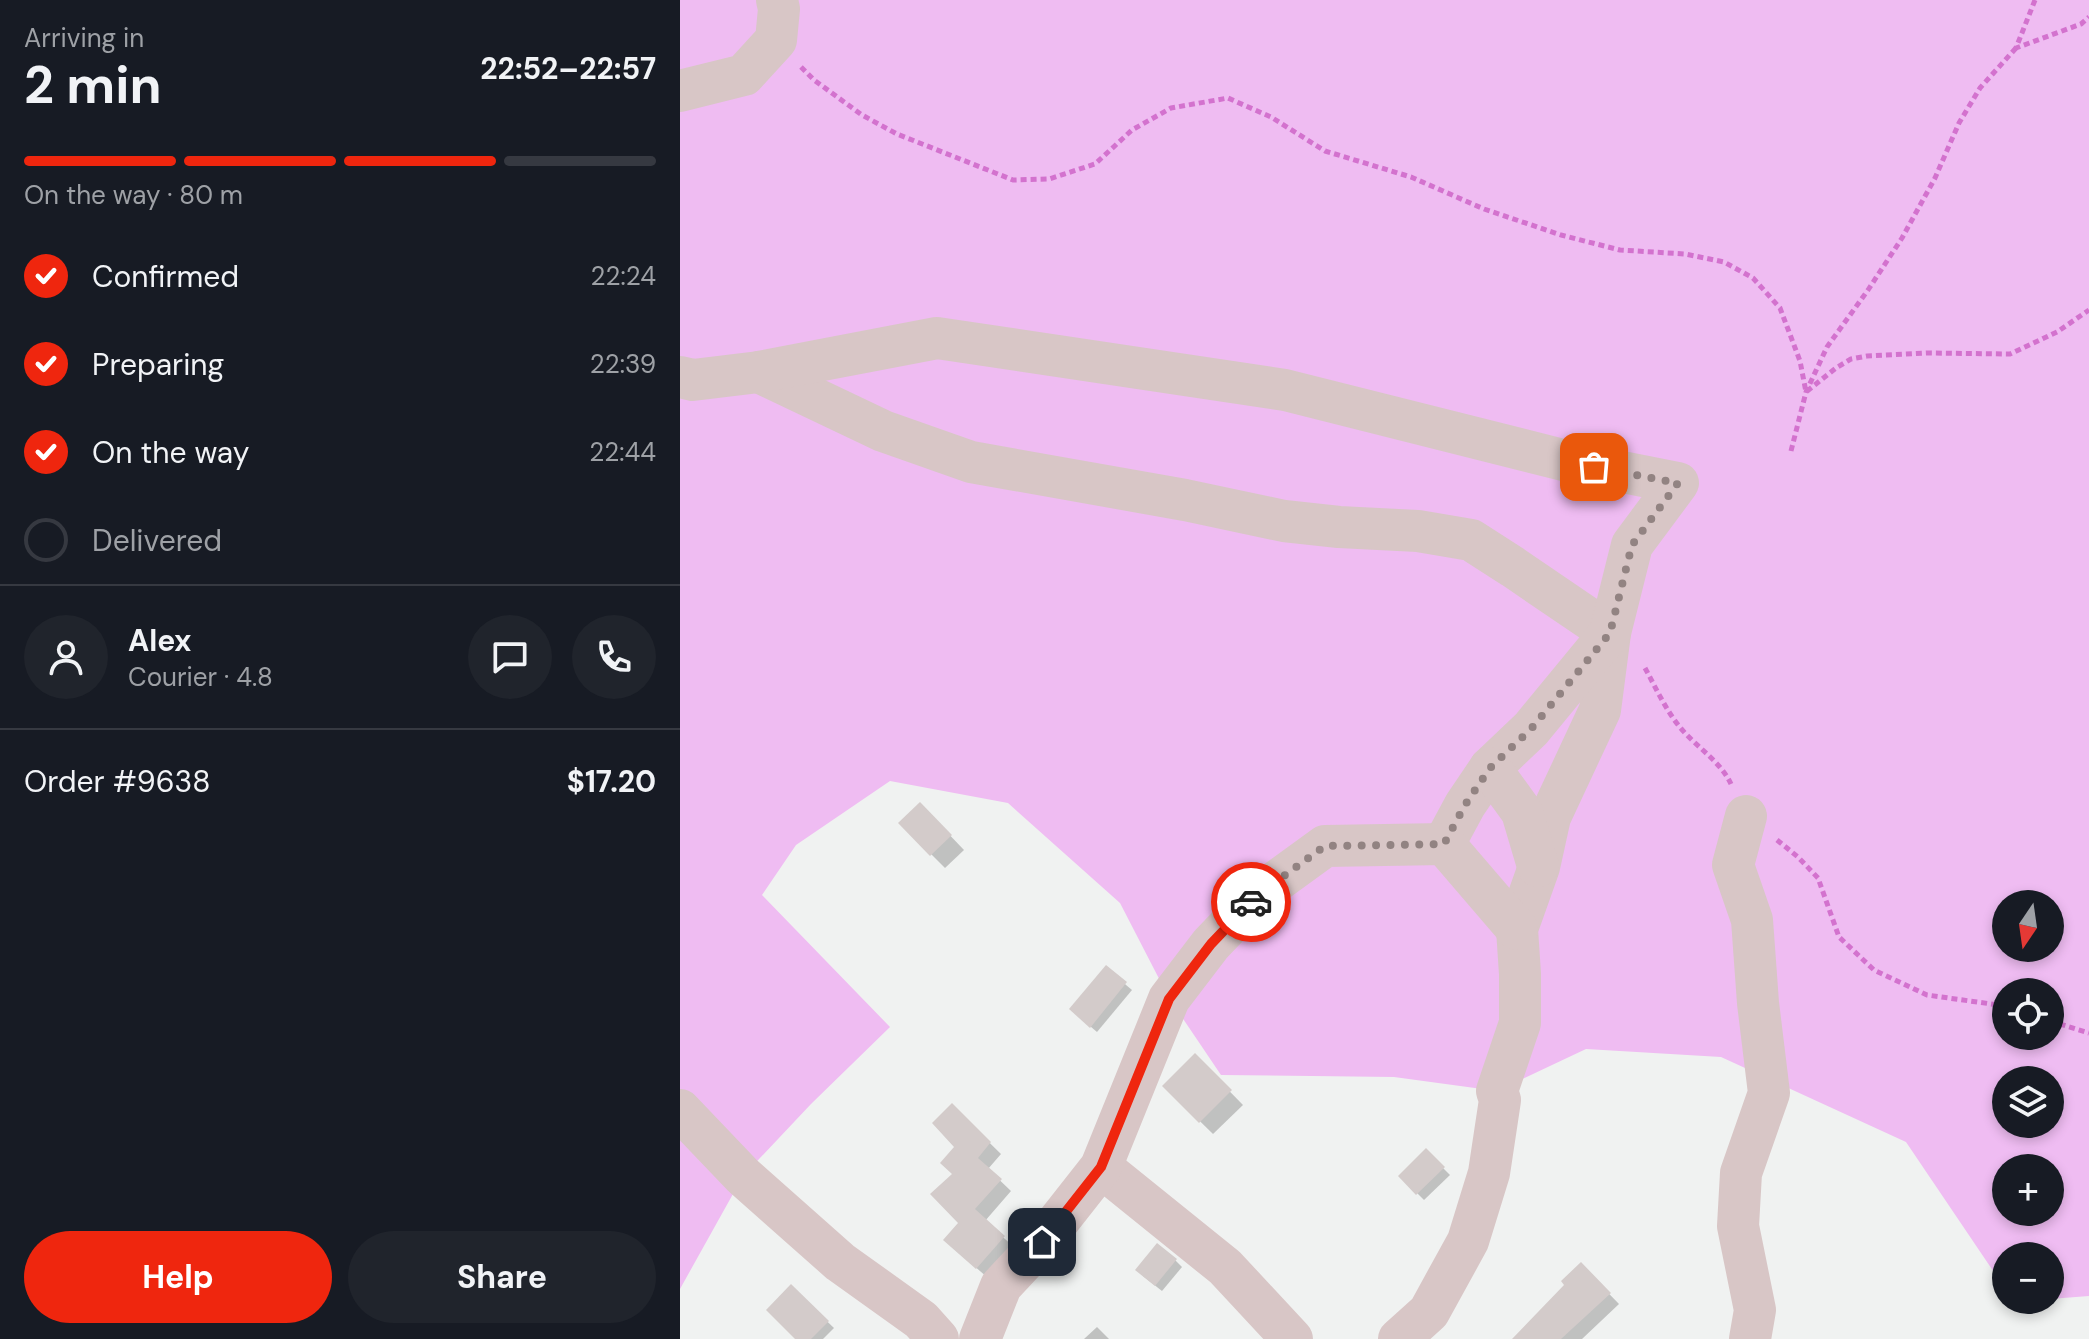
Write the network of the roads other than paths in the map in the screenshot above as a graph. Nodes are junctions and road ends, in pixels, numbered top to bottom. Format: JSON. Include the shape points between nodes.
{"nodes":[{"id":1,"x":776,"y":20,"type":"edge"},
{"id":2,"x":680,"y":91,"type":"edge"},
{"id":3,"x":759,"y":372,"type":"junction"},
{"id":4,"x":680,"y":377,"type":"edge"},
{"id":5,"x":1610,"y":633,"type":"junction"},
{"id":6,"x":1490,"y":768,"type":"junction"},
{"id":7,"x":1746,"y":816,"type":"road end"},
{"id":8,"x":1444,"y":844,"type":"junction"},
{"id":9,"x":1539,"y":867,"type":"junction"},
{"id":10,"x":1517,"y":929,"type":"junction"},
{"id":11,"x":680,"y":1110,"type":"edge"},
{"id":12,"x":1101,"y":1167,"type":"junction"},
{"id":13,"x":938,"y":1339,"type":"edge"},
{"id":14,"x":980,"y":1339,"type":"edge"},
{"id":15,"x":1292,"y":1339,"type":"edge"},
{"id":16,"x":1399,"y":1339,"type":"edge"},
{"id":17,"x":1750,"y":1339,"type":"edge"}],
"edges":[{"from":1,"to":2,"type":"street","via":[[744,75]]},
{"from":3,"to":4,"type":"street"},
{"from":3,"to":5,"type":"street","via":[[883,431],[971,462],[1284,521],[1471,540]]},
{"from":3,"to":5,"type":"street","via":[[937,338],[1285,390],[1567,461],[1678,483],[1632,545]]},
{"from":5,"to":6,"type":"street","via":[[1531,729]]},
{"from":5,"to":9,"type":"street","via":[[1600,710],[1550,817]]},
{"from":6,"to":8,"type":"street"},
{"from":6,"to":9,"type":"street","via":[[1522,812]]},
{"from":7,"to":17,"type":"street","via":[[1733,865],[1752,920],[1769,1093],[1741,1173],[1738,1226],[1755,1310]]},
{"from":8,"to":10,"type":"street"},
{"from":8,"to":12,"type":"street","via":[[1325,846],[1259,894],[1169,999]]},
{"from":9,"to":10,"type":"street"},
{"from":10,"to":16,"type":"street","via":[[1520,1023],[1497,1091],[1489,1173],[1468,1241],[1429,1312]]},
{"from":11,"to":13,"type":"street","via":[[743,1176]]},
{"from":12,"to":14,"type":"street","via":[[1001,1286]]},
{"from":12,"to":15,"type":"street","via":[[1225,1267]]}]}
